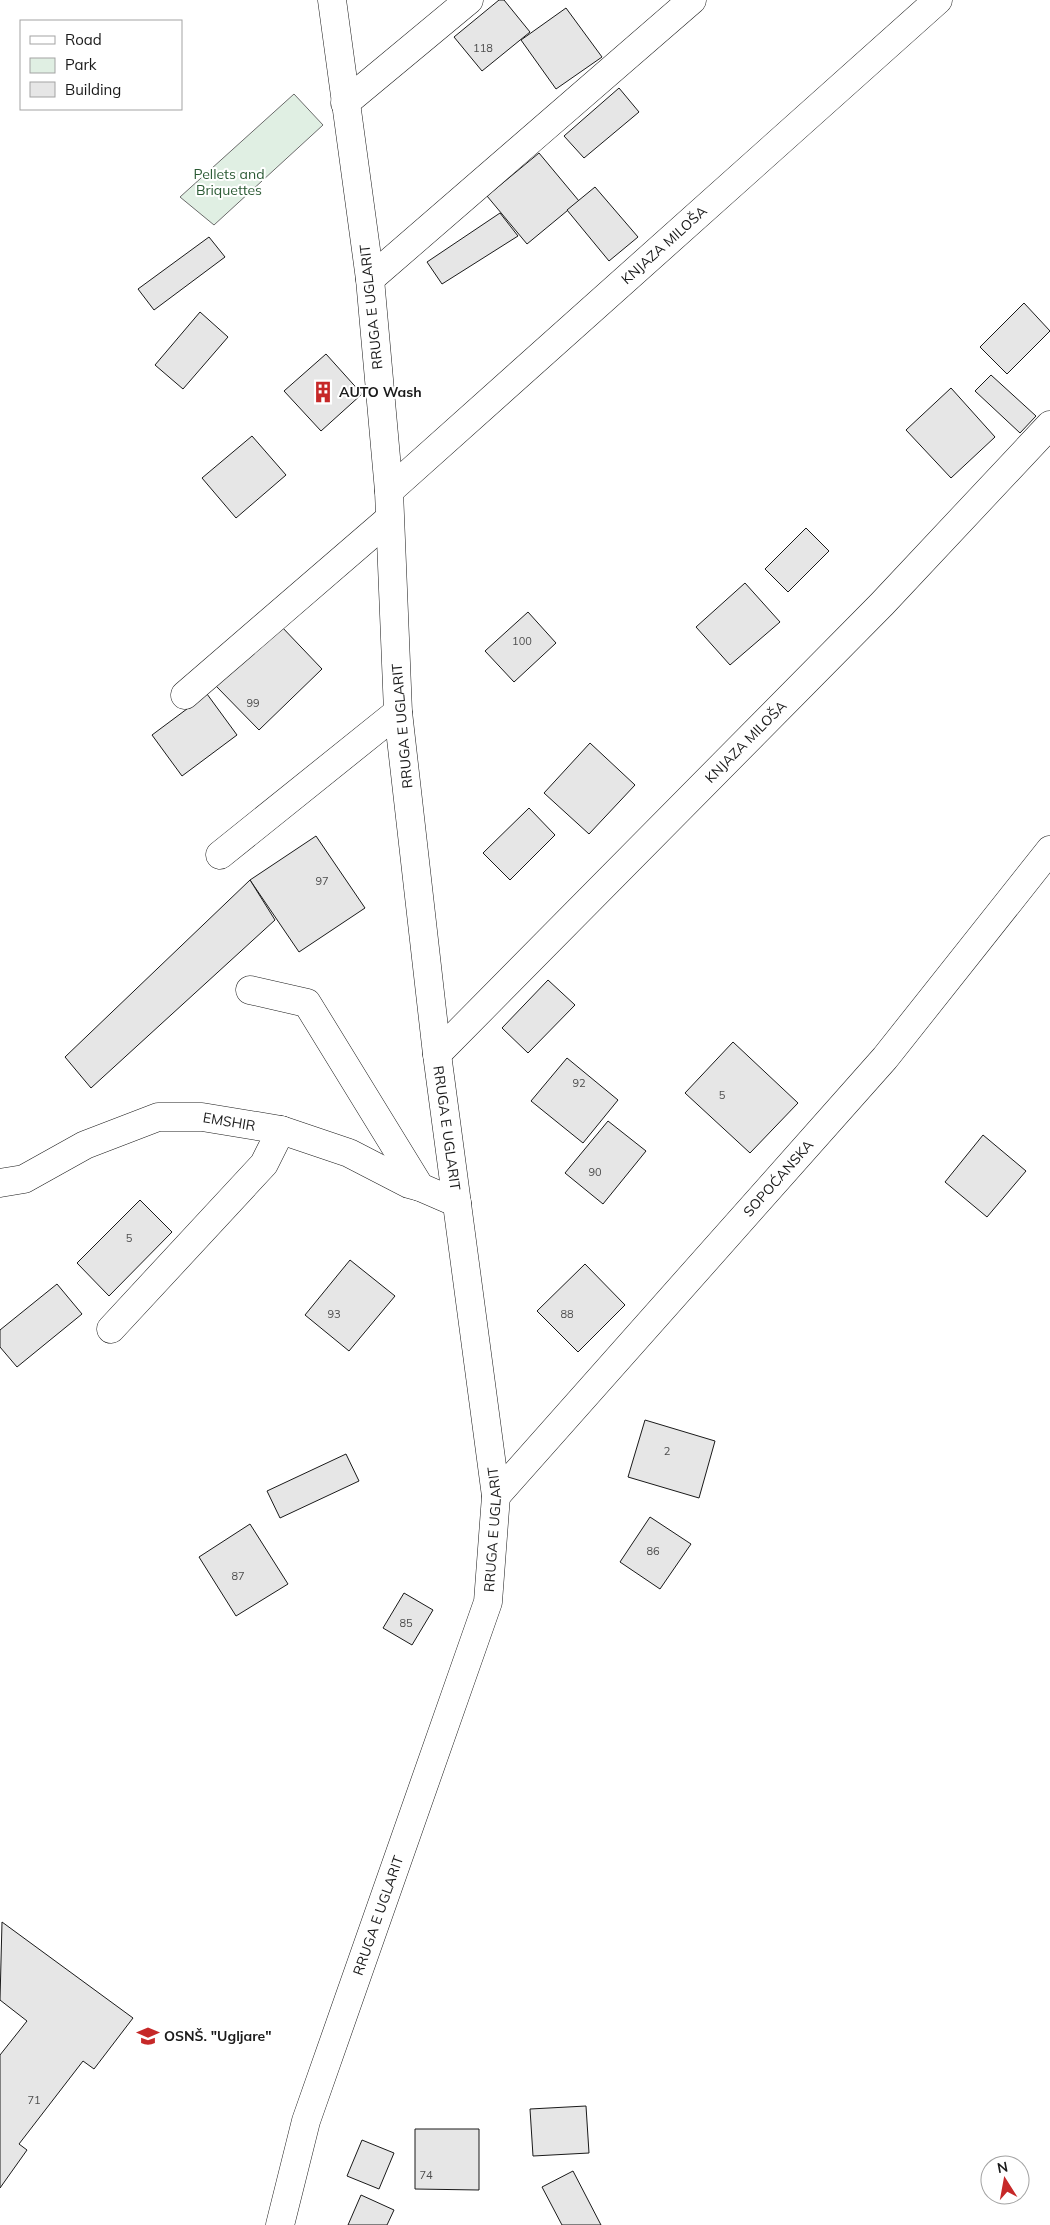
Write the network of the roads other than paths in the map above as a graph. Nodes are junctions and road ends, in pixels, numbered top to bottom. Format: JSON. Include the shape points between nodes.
{"nodes":[{"id":1,"x":332,"y":0,"type":"edge"},
{"id":2,"x":468,"y":0,"type":"edge"},
{"id":3,"x":692,"y":0,"type":"edge"},
{"id":4,"x":938,"y":0,"type":"edge"},
{"id":5,"x":345,"y":103,"type":"junction"},
{"id":6,"x":370,"y":278,"type":"junction"},
{"id":7,"x":1050,"y":425,"type":"edge"},
{"id":8,"x":389,"y":491,"type":"junction"},
{"id":9,"x":388,"y":519,"type":"junction"},
{"id":10,"x":185,"y":695,"type":"dead end"},
{"id":11,"x":398,"y":712,"type":"junction"},
{"id":12,"x":1050,"y":850,"type":"edge"},
{"id":13,"x":220,"y":855,"type":"dead end"},
{"id":14,"x":250,"y":990,"type":"dead end"},
{"id":15,"x":436,"y":1054,"type":"junction"},
{"id":16,"x":281,"y":1130,"type":"junction"},
{"id":17,"x":12,"y":1181,"type":"edge"},
{"id":18,"x":420,"y":1187,"type":"junction"},
{"id":19,"x":0,"y":1196,"type":"edge"},
{"id":20,"x":457,"y":1204,"type":"junction"},
{"id":21,"x":111,"y":1329,"type":"dead end"},
{"id":22,"x":496,"y":1496,"type":"junction"},
{"id":23,"x":280,"y":2225,"type":"edge"}],
"edges":[{"from":1,"to":5,"type":"street","name":"RRUGA E UGLARIT"},
{"from":2,"to":5,"type":"street"},
{"from":3,"to":6,"type":"street"},
{"from":4,"to":8,"type":"street","name":"KNJAZA MILOŠA"},
{"from":5,"to":6,"type":"street","name":"RRUGA E UGLARIT"},
{"from":6,"to":8,"type":"street","name":"RRUGA E UGLARIT"},
{"from":7,"to":15,"type":"street","name":"KNJAZA MILOŠA","via":[[882,604]]},
{"from":8,"to":9,"type":"street","name":"RRUGA E UGLARIT"},
{"from":9,"to":10,"type":"street"},
{"from":9,"to":11,"type":"street","name":"RRUGA E UGLARIT"},
{"from":11,"to":13,"type":"street"},
{"from":11,"to":15,"type":"street","name":"RRUGA E UGLARIT"},
{"from":12,"to":22,"type":"street","name":"SOPOĆANSKA","via":[[885,1058]]},
{"from":14,"to":18,"type":"street","via":[[307,1003]]},
{"from":15,"to":20,"type":"street","name":"RRUGA E UGLARIT"},
{"from":16,"to":17,"type":"street","name":"EMSHIR","via":[[202,1117],[158,1117],[85,1145]]},
{"from":16,"to":18,"type":"street","name":"EMSHIR","via":[[349,1154]]},
{"from":16,"to":21,"type":"street","via":[[264,1164]]},
{"from":17,"to":19,"type":"street","name":"EMSHIR"},
{"from":18,"to":20,"type":"street","name":"EMSHIR"},
{"from":20,"to":22,"type":"street","name":"RRUGA E UGLARIT"},
{"from":22,"to":23,"type":"street","name":"RRUGA E UGLARIT","via":[[488,1602],[306,2121]]}]}
